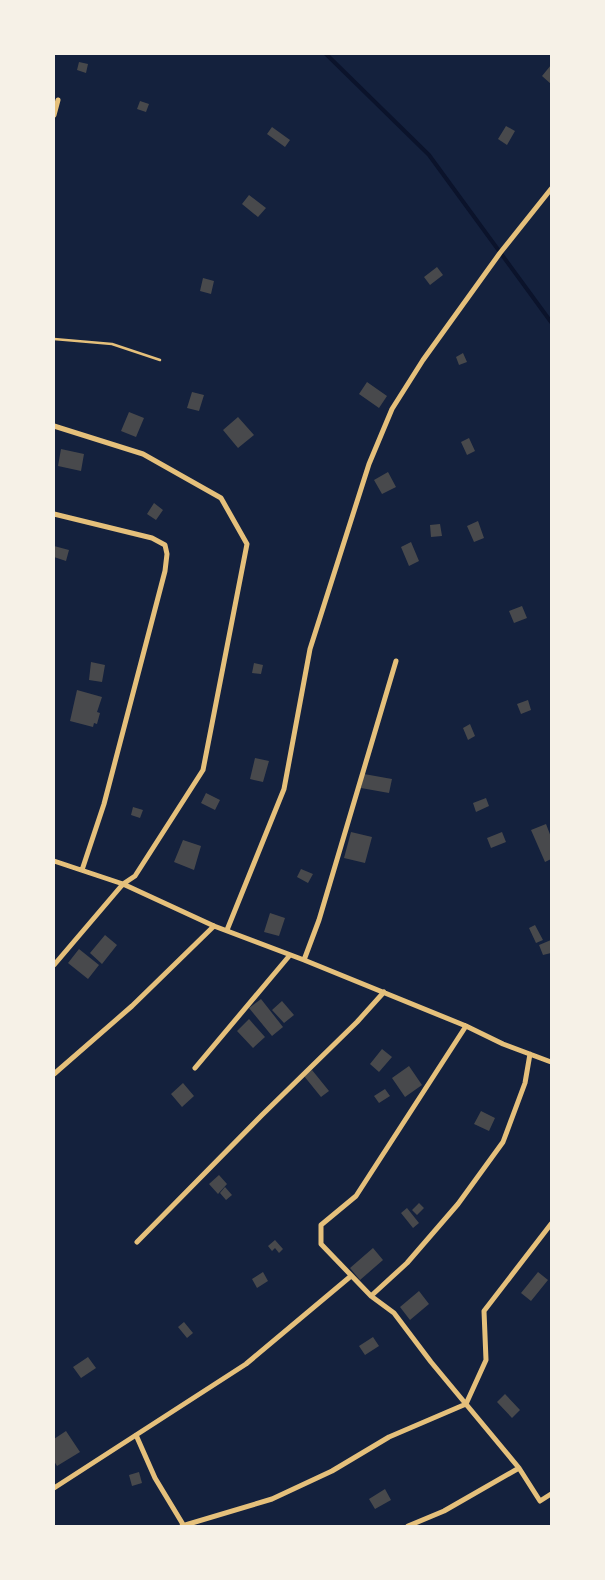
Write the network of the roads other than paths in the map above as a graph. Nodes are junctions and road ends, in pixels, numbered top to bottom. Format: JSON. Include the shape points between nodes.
{"nodes":[{"id":1,"x":58,"y":100,"type":"dead end"},
{"id":2,"x":54,"y":115,"type":"edge"},
{"id":3,"x":551,"y":190,"type":"edge"},
{"id":4,"x":54,"y":426,"type":"edge"},
{"id":5,"x":54,"y":514,"type":"edge"},
{"id":6,"x":396,"y":661,"type":"dead end"},
{"id":7,"x":54,"y":861,"type":"edge"},
{"id":8,"x":82,"y":870,"type":"junction"},
{"id":9,"x":123,"y":884,"type":"junction"},
{"id":10,"x":214,"y":926,"type":"junction"},
{"id":11,"x":226,"y":930,"type":"junction"},
{"id":12,"x":290,"y":954,"type":"junction"},
{"id":13,"x":304,"y":960,"type":"junction"},
{"id":14,"x":54,"y":965,"type":"edge"},
{"id":15,"x":384,"y":992,"type":"junction"},
{"id":16,"x":466,"y":1026,"type":"junction"},
{"id":17,"x":530,"y":1054,"type":"junction"},
{"id":18,"x":551,"y":1062,"type":"edge"},
{"id":19,"x":195,"y":1068,"type":"dead end"},
{"id":20,"x":54,"y":1074,"type":"edge"},
{"id":21,"x":551,"y":1224,"type":"edge"},
{"id":22,"x":137,"y":1242,"type":"dead end"},
{"id":23,"x":351,"y":1276,"type":"junction"},
{"id":24,"x":371,"y":1296,"type":"junction"},
{"id":25,"x":466,"y":1404,"type":"junction"},
{"id":26,"x":136,"y":1435,"type":"junction"},
{"id":27,"x":519,"y":1468,"type":"junction"},
{"id":28,"x":54,"y":1488,"type":"edge"},
{"id":29,"x":551,"y":1494,"type":"edge"},
{"id":30,"x":183,"y":1526,"type":"edge"},
{"id":31,"x":408,"y":1526,"type":"edge"}],
"edges":[{"from":1,"to":2,"type":"street"},
{"from":3,"to":11,"type":"street","via":[[500,253],[392,409],[369,464],[310,649],[284,789]]},
{"from":4,"to":9,"type":"street","via":[[144,454],[221,498],[247,544],[203,770],[135,876]]},
{"from":5,"to":8,"type":"street","via":[[152,538],[165,545],[167,554],[104,804]]},
{"from":6,"to":13,"type":"street","via":[[319,920]]},
{"from":7,"to":8,"type":"street"},
{"from":8,"to":9,"type":"street"},
{"from":9,"to":10,"type":"street"},
{"from":9,"to":14,"type":"street"},
{"from":10,"to":11,"type":"street"},
{"from":10,"to":20,"type":"street","via":[[132,1006]]},
{"from":11,"to":12,"type":"street"},
{"from":12,"to":13,"type":"street"},
{"from":12,"to":19,"type":"street"},
{"from":13,"to":15,"type":"street"},
{"from":15,"to":16,"type":"street"},
{"from":15,"to":22,"type":"street"},
{"from":16,"to":17,"type":"street"},
{"from":16,"to":23,"type":"street","via":[[356,1196],[321,1225],[321,1244]]},
{"from":17,"to":18,"type":"street"},
{"from":17,"to":24,"type":"street","via":[[525,1084],[503,1142],[458,1204],[407,1263]]},
{"from":21,"to":25,"type":"street","via":[[484,1311],[486,1360]]},
{"from":23,"to":24,"type":"street"},
{"from":23,"to":26,"type":"street","via":[[246,1364]]},
{"from":24,"to":25,"type":"street","via":[[394,1313]]},
{"from":25,"to":27,"type":"street"},
{"from":25,"to":30,"type":"street","via":[[390,1438],[332,1471],[272,1499]]},
{"from":26,"to":28,"type":"street"},
{"from":26,"to":30,"type":"street","via":[[154,1478]]},
{"from":27,"to":29,"type":"street","via":[[540,1501]]},
{"from":27,"to":31,"type":"street","via":[[444,1511]]}]}
